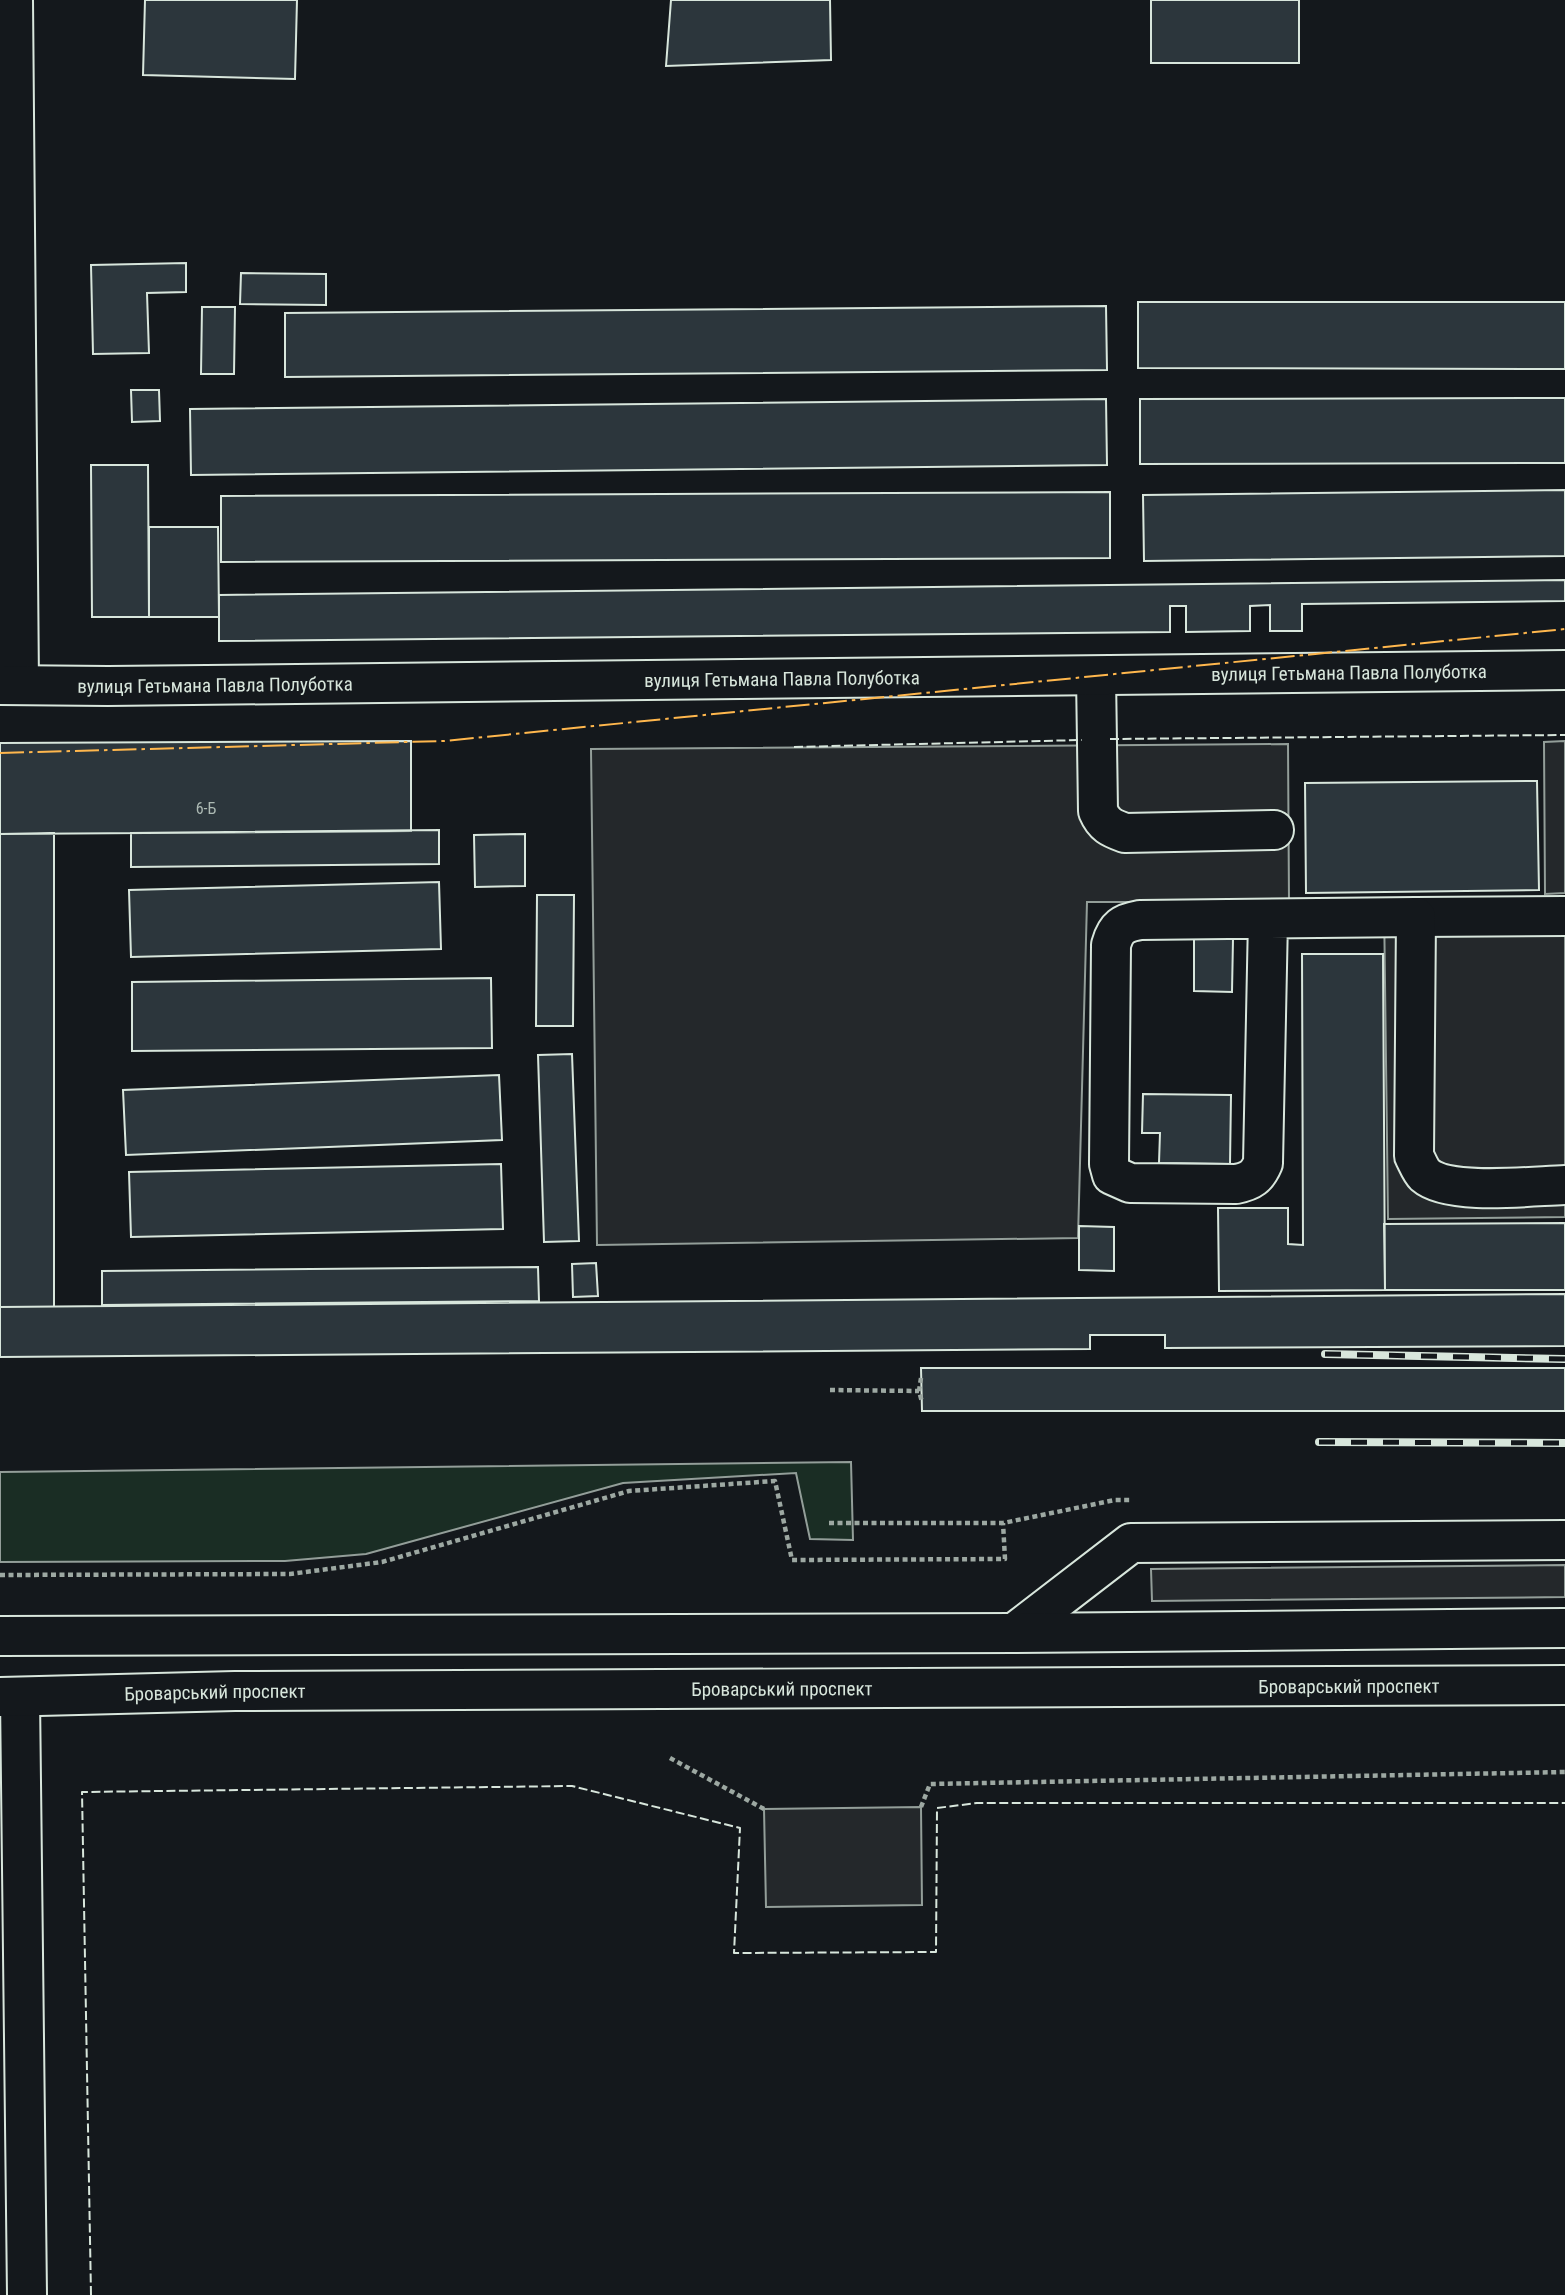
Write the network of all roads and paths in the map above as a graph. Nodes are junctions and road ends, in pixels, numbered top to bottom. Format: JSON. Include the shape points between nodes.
{"nodes":[{"id":1,"x":13,"y":0,"type":"edge"},
{"id":2,"x":8,"y":433,"type":"edge"},
{"id":3,"x":1565,"y":670,"type":"edge"},
{"id":4,"x":1096,"y":676,"type":"junction"},
{"id":5,"x":10,"y":685,"type":"edge"},
{"id":6,"x":1273,"y":830,"type":"dead end"},
{"id":7,"x":1565,"y":916,"type":"edge"},
{"id":8,"x":1416,"y":917,"type":"junction"},
{"id":9,"x":1268,"y":919,"type":"junction"},
{"id":10,"x":1565,"y":1185,"type":"edge"},
{"id":11,"x":921,"y":1378,"type":"dead end"},
{"id":12,"x":830,"y":1390,"type":"dead end"},
{"id":13,"x":919,"y":1391,"type":"junction"},
{"id":14,"x":922,"y":1402,"type":"dead end"},
{"id":15,"x":830,"y":1523,"type":"dead end"},
{"id":16,"x":944,"y":1523,"type":"dead end"},
{"id":17,"x":1003,"y":1523,"type":"dead end"},
{"id":18,"x":1565,"y":1540,"type":"edge"},
{"id":19,"x":0,"y":1575,"type":"edge"},
{"id":20,"x":1565,"y":1629,"type":"edge"},
{"id":21,"x":1014,"y":1633,"type":"junction"},
{"id":22,"x":0,"y":1636,"type":"edge"},
{"id":23,"x":1565,"y":1685,"type":"edge"},
{"id":24,"x":10,"y":1697,"type":"edge"},
{"id":25,"x":670,"y":1758,"type":"dead end"},
{"id":26,"x":1565,"y":1772,"type":"edge"},
{"id":27,"x":920,"y":1807,"type":"dead end"},
{"id":28,"x":764,"y":1809,"type":"dead end"},
{"id":29,"x":27,"y":2295,"type":"edge"}],
"edges":[{"from":1,"to":2,"type":"main road"},
{"from":2,"to":5,"type":"main road"},
{"from":3,"to":4,"type":"main road","name":"вулиця Гетьмана Павла Полуботка"},
{"from":4,"to":5,"type":"main road","name":"вулиця Гетьмана Павла Полуботка"},
{"from":4,"to":6,"type":"main road","via":[[1098,811],[1102,822],[1125,833]]},
{"from":7,"to":8,"type":"main road"},
{"from":8,"to":9,"type":"main road"},
{"from":8,"to":10,"type":"main road","via":[[1414,1156],[1423,1174],[1456,1188]]},
{"from":9,"to":9,"type":"main road","via":[[1263,1163],[1258,1174],[1249,1182],[1236,1184],[1120,1180],[1112,1175],[1109,1164],[1111,945],[1115,932],[1124,923],[1140,920]]},
{"from":11,"to":13,"type":"path"},
{"from":12,"to":13,"type":"path"},
{"from":13,"to":14,"type":"path"},
{"from":15,"to":16,"type":"path"},
{"from":17,"to":19,"type":"path","via":[[1005,1559],[792,1560],[775,1481],[629,1491],[382,1562],[290,1574]]},
{"from":18,"to":21,"type":"main road","via":[[1131,1543]]},
{"from":20,"to":21,"type":"main road"},
{"from":21,"to":22,"type":"main road"},
{"from":23,"to":24,"type":"main road","name":"Броварський проспект"},
{"from":24,"to":29,"type":"main road"},
{"from":25,"to":28,"type":"path"},
{"from":26,"to":27,"type":"path","via":[[930,1784]]}]}
